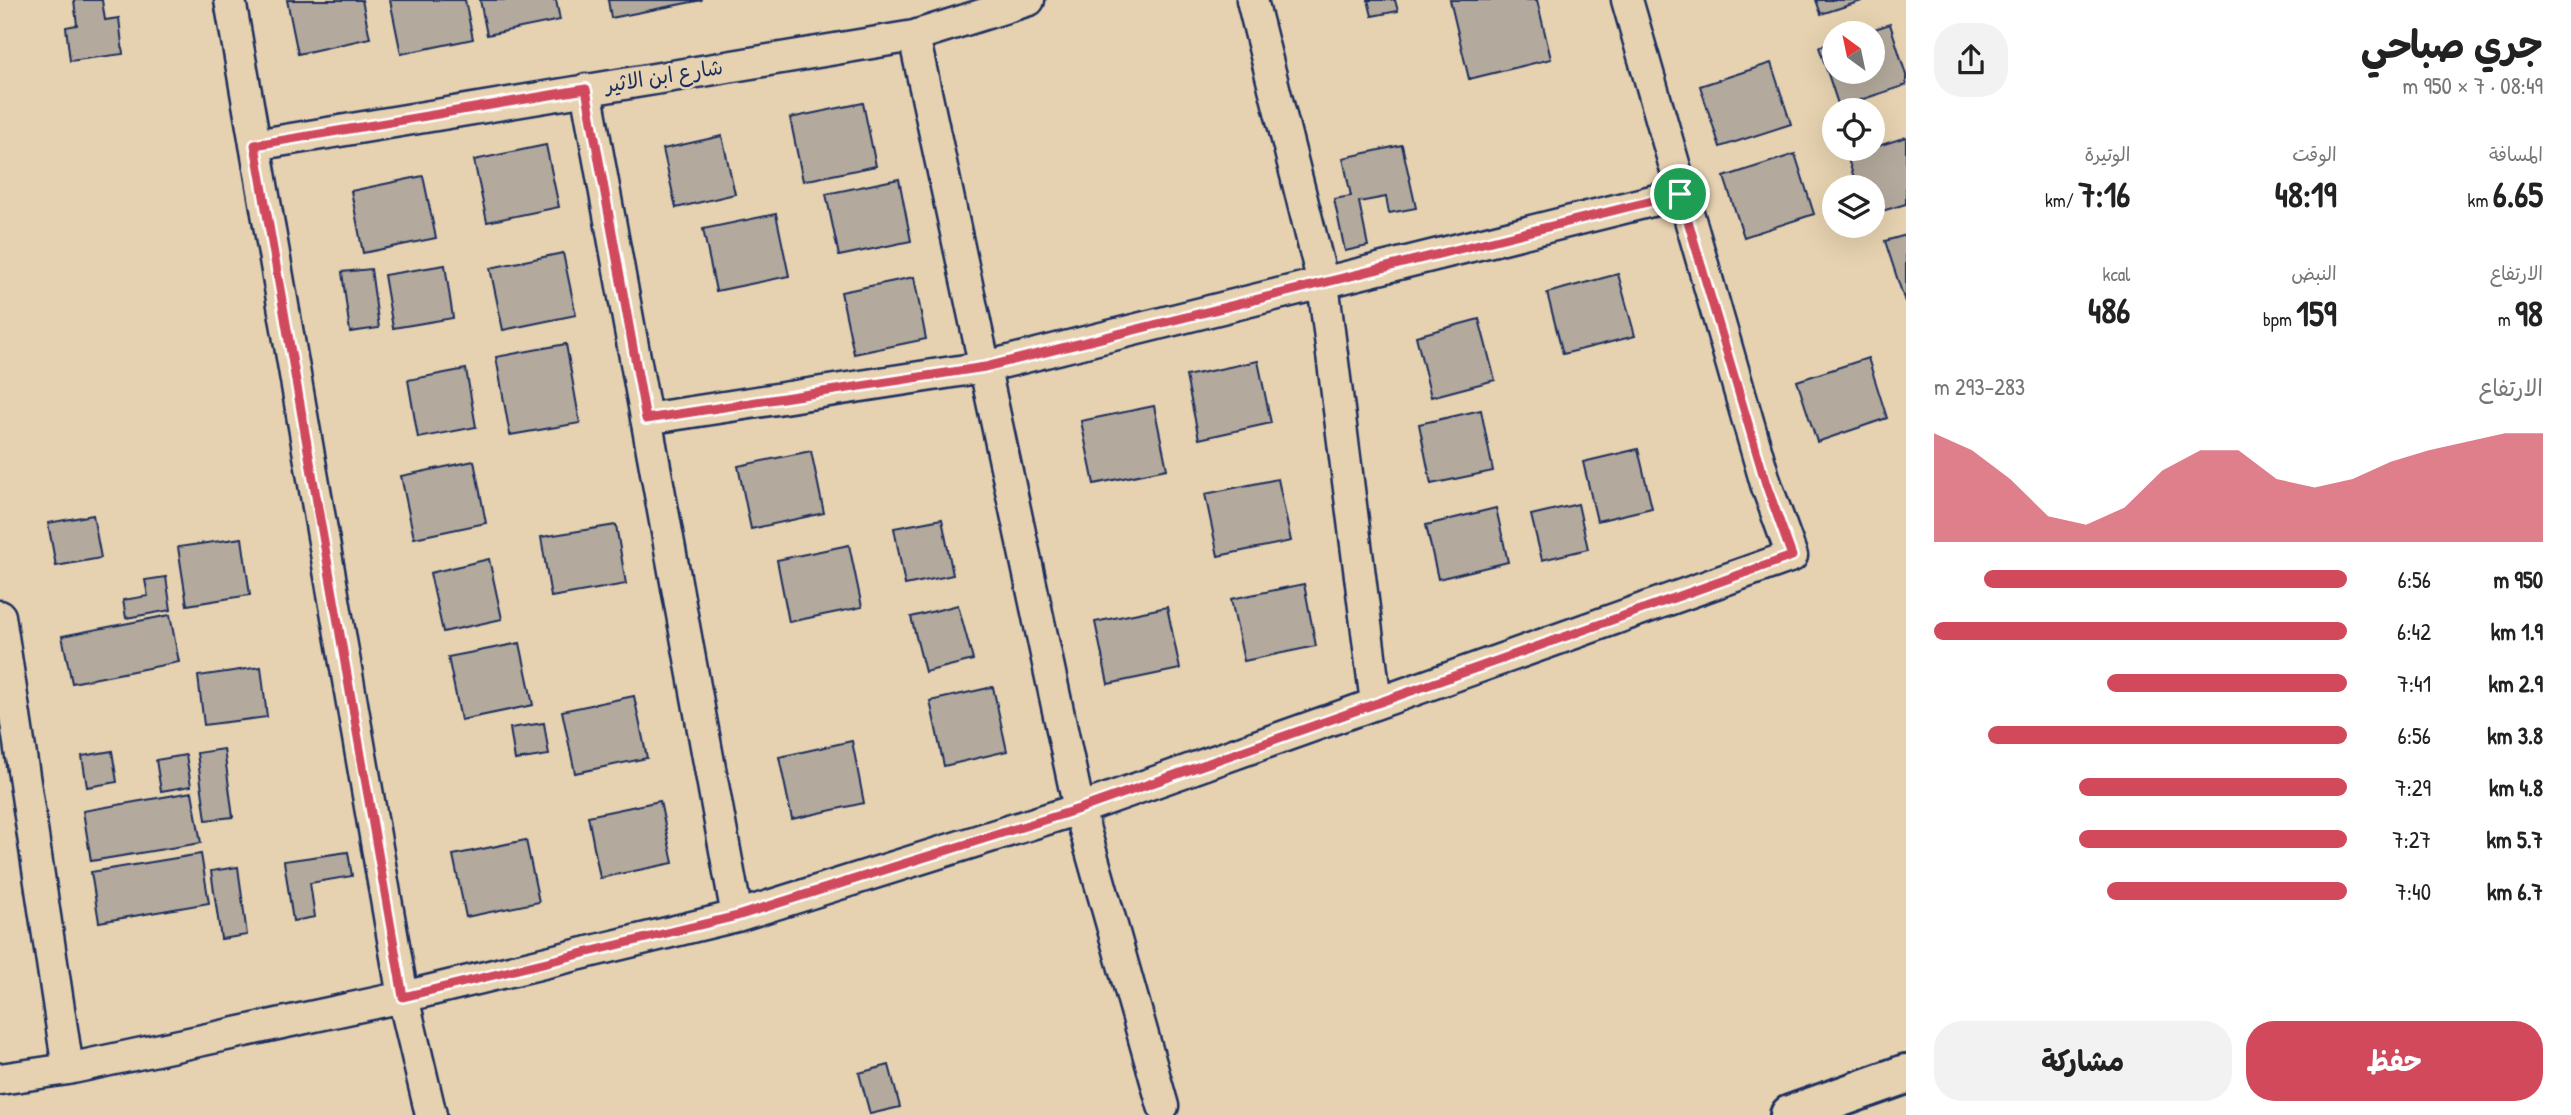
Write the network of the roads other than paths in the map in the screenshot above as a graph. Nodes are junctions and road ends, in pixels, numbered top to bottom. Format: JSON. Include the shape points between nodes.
{"nodes":[{"id":1,"x":230,"y":0,"type":"edge"},
{"id":2,"x":1029,"y":0,"type":"edge"},
{"id":3,"x":1252,"y":0,"type":"edge"},
{"id":4,"x":1627,"y":0,"type":"edge"},
{"id":5,"x":914,"y":36,"type":"junction"},
{"id":6,"x":586,"y":89,"type":"junction"},
{"id":7,"x":255,"y":145,"type":"junction"},
{"id":8,"x":1680,"y":194,"type":"junction"},
{"id":9,"x":1323,"y":283,"type":"junction"},
{"id":10,"x":985,"y":367,"type":"junction"},
{"id":11,"x":646,"y":419,"type":"junction"},
{"id":12,"x":0,"y":616,"type":"edge"},
{"id":13,"x":1377,"y":703,"type":"junction"},
{"id":14,"x":1079,"y":809,"type":"junction"},
{"id":15,"x":737,"y":916,"type":"junction"},
{"id":16,"x":403,"y":997,"type":"junction"},
{"id":17,"x":68,"y":1069,"type":"junction"},
{"id":18,"x":1906,"y":1074,"type":"edge"},
{"id":19,"x":0,"y":1079,"type":"edge"},
{"id":20,"x":1163,"y":1105,"type":"dead end"},
{"id":21,"x":431,"y":1115,"type":"edge"},
{"id":22,"x":1790,"y":1115,"type":"edge"}],
"edges":[{"from":1,"to":7,"type":"street"},
{"from":2,"to":5,"type":"street","name":"شارع ابن الاثير"},
{"from":3,"to":9,"type":"street"},
{"from":4,"to":8,"type":"street"},
{"from":5,"to":6,"type":"street","name":"شارع ابن الاثير"},
{"from":5,"to":10,"type":"street"},
{"from":6,"to":7,"type":"street","name":"شارع ابن الاثير"},
{"from":6,"to":11,"type":"street"},
{"from":7,"to":16,"type":"street"},
{"from":8,"to":9,"type":"street"},
{"from":8,"to":13,"type":"street","via":[[1766,484],[1792,556]]},
{"from":9,"to":10,"type":"street"},
{"from":9,"to":13,"type":"street"},
{"from":10,"to":11,"type":"street"},
{"from":10,"to":14,"type":"street"},
{"from":11,"to":15,"type":"street"},
{"from":12,"to":17,"type":"street"},
{"from":13,"to":14,"type":"street"},
{"from":14,"to":15,"type":"street"},
{"from":14,"to":20,"type":"street"},
{"from":15,"to":16,"type":"street"},
{"from":16,"to":17,"type":"street"},
{"from":16,"to":21,"type":"street"},
{"from":17,"to":19,"type":"street"},
{"from":18,"to":22,"type":"highway"}]}
